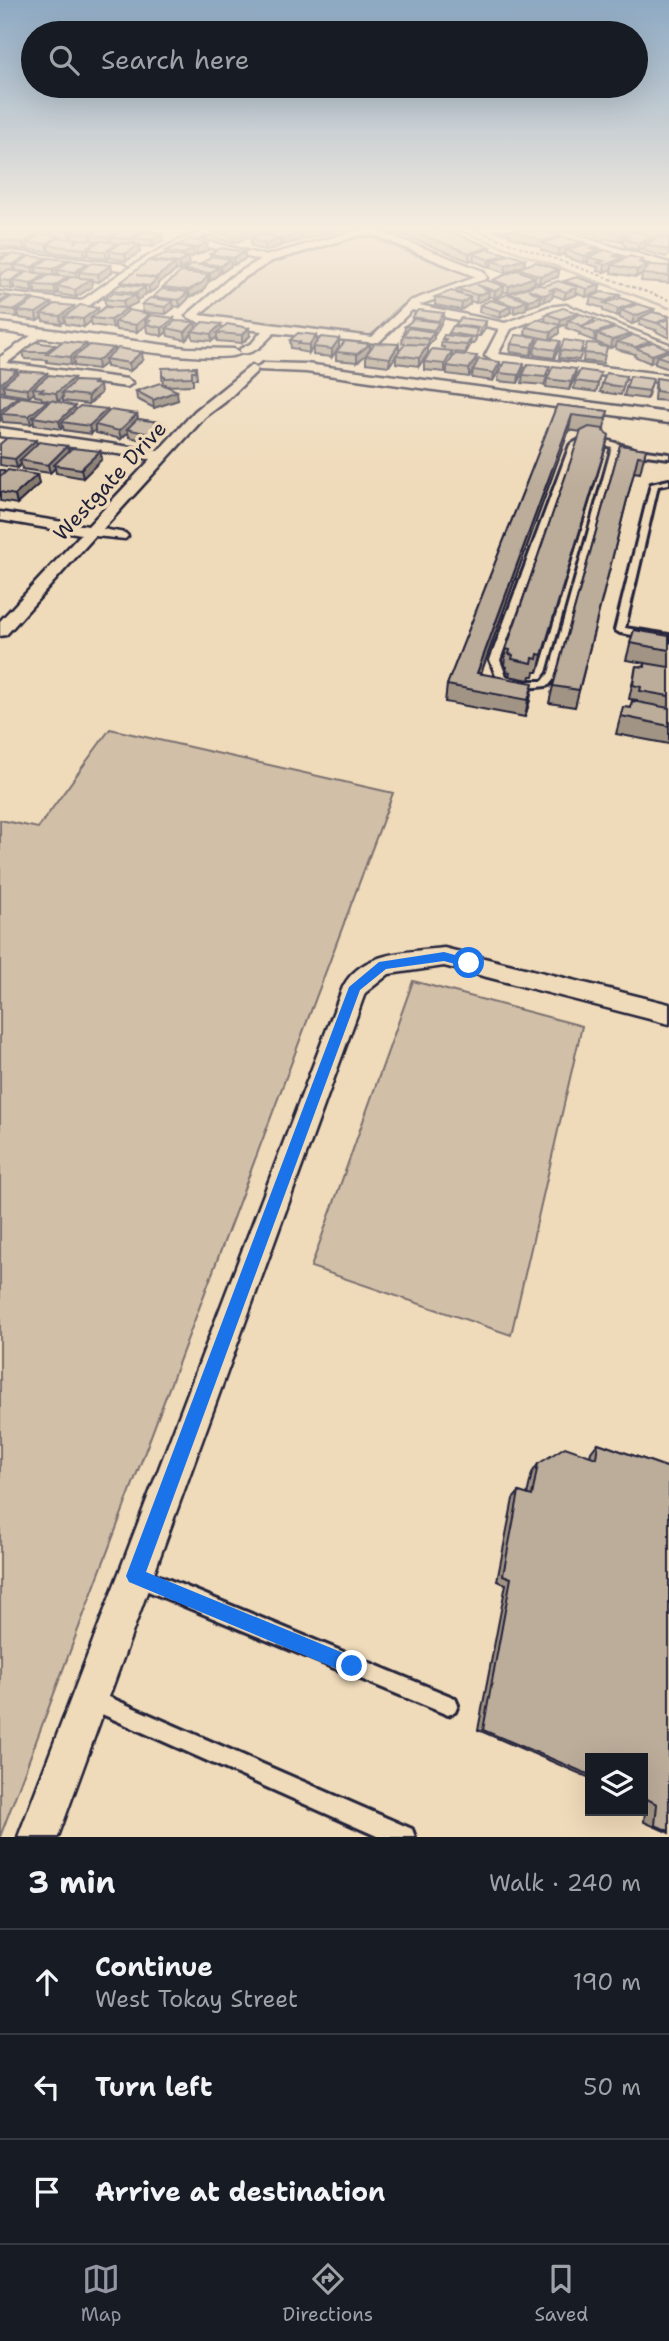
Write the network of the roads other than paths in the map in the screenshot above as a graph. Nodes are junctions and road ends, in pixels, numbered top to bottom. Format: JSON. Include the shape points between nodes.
{"nodes":[{"id":1,"x":398,"y":316,"type":"edge"},
{"id":2,"x":454,"y":316,"type":"edge"},
{"id":3,"x":535,"y":316,"type":"edge"},
{"id":4,"x":586,"y":316,"type":"edge"},
{"id":5,"x":194,"y":318,"type":"edge"},
{"id":6,"x":0,"y":327,"type":"edge"},
{"id":7,"x":506,"y":327,"type":"junction"},
{"id":8,"x":277,"y":330,"type":"junction"},
{"id":9,"x":36,"y":332,"type":"junction"},
{"id":10,"x":374,"y":341,"type":"joint"},
{"id":11,"x":669,"y":348,"type":"edge"},
{"id":12,"x":0,"y":354,"type":"edge"},
{"id":13,"x":234,"y":359,"type":"junction"},
{"id":14,"x":263,"y":362,"type":"junction"},
{"id":15,"x":0,"y":364,"type":"edge"},
{"id":16,"x":669,"y":379,"type":"edge"},
{"id":17,"x":127,"y":383,"type":"dead end"},
{"id":18,"x":200,"y":414,"type":"junction"},
{"id":19,"x":669,"y":418,"type":"edge"},
{"id":20,"x":0,"y":432,"type":"edge"},
{"id":21,"x":616,"y":446,"type":"junction"},
{"id":22,"x":161,"y":456,"type":"junction"},
{"id":23,"x":669,"y":456,"type":"edge"},
{"id":24,"x":669,"y":482,"type":"edge"},
{"id":25,"x":0,"y":516,"type":"edge"},
{"id":26,"x":92,"y":532,"type":"junction"},
{"id":27,"x":120,"y":536,"type":"dead end"},
{"id":28,"x":2,"y":626,"type":"edge"},
{"id":29,"x":669,"y":638,"type":"edge"},
{"id":30,"x":669,"y":1014,"type":"edge"},
{"id":31,"x":135,"y":1576,"type":"junction"},
{"id":32,"x":90,"y":1698,"type":"junction"},
{"id":33,"x":448,"y":1705,"type":"dead end"},
{"id":34,"x":44,"y":1835,"type":"edge"},
{"id":35,"x":404,"y":1837,"type":"edge"}],
"edges":[{"from":1,"to":10,"type":"street"},
{"from":2,"to":7,"type":"street"},
{"from":3,"to":7,"type":"street"},
{"from":4,"to":11,"type":"street"},
{"from":5,"to":8,"type":"street"},
{"from":6,"to":9,"type":"street"},
{"from":7,"to":16,"type":"street","via":[[491,352],[506,362]]},
{"from":8,"to":10,"type":"street"},
{"from":8,"to":13,"type":"street","name":"Westgate Drive"},
{"from":8,"to":14,"type":"street","name":"Westgate Drive"},
{"from":9,"to":12,"type":"street"},
{"from":9,"to":13,"type":"street"},
{"from":9,"to":15,"type":"street"},
{"from":13,"to":14,"type":"street"},
{"from":13,"to":18,"type":"street","name":"Westgate Drive","via":[[229,376]]},
{"from":14,"to":18,"type":"street","name":"Westgate Drive"},
{"from":14,"to":19,"type":"street"},
{"from":15,"to":17,"type":"street"},
{"from":18,"to":22,"type":"street","name":"Westgate Drive"},
{"from":20,"to":22,"type":"street"},
{"from":21,"to":21,"type":"lane","via":[[588,438],[574,445],[495,660],[502,678],[532,686],[546,683],[554,673]]},
{"from":21,"to":23,"type":"lane"},
{"from":22,"to":26,"type":"street","name":"Westgate Drive"},
{"from":24,"to":29,"type":"lane","via":[[655,484],[620,630]]},
{"from":25,"to":26,"type":"street"},
{"from":26,"to":27,"type":"street"},
{"from":26,"to":28,"type":"street","name":"Westgate Drive"},
{"from":30,"to":31,"type":"street","via":[[444,957],[383,965],[355,987]]},
{"from":31,"to":32,"type":"street"},
{"from":31,"to":33,"type":"lane"},
{"from":32,"to":34,"type":"street"},
{"from":32,"to":35,"type":"lane"}]}
